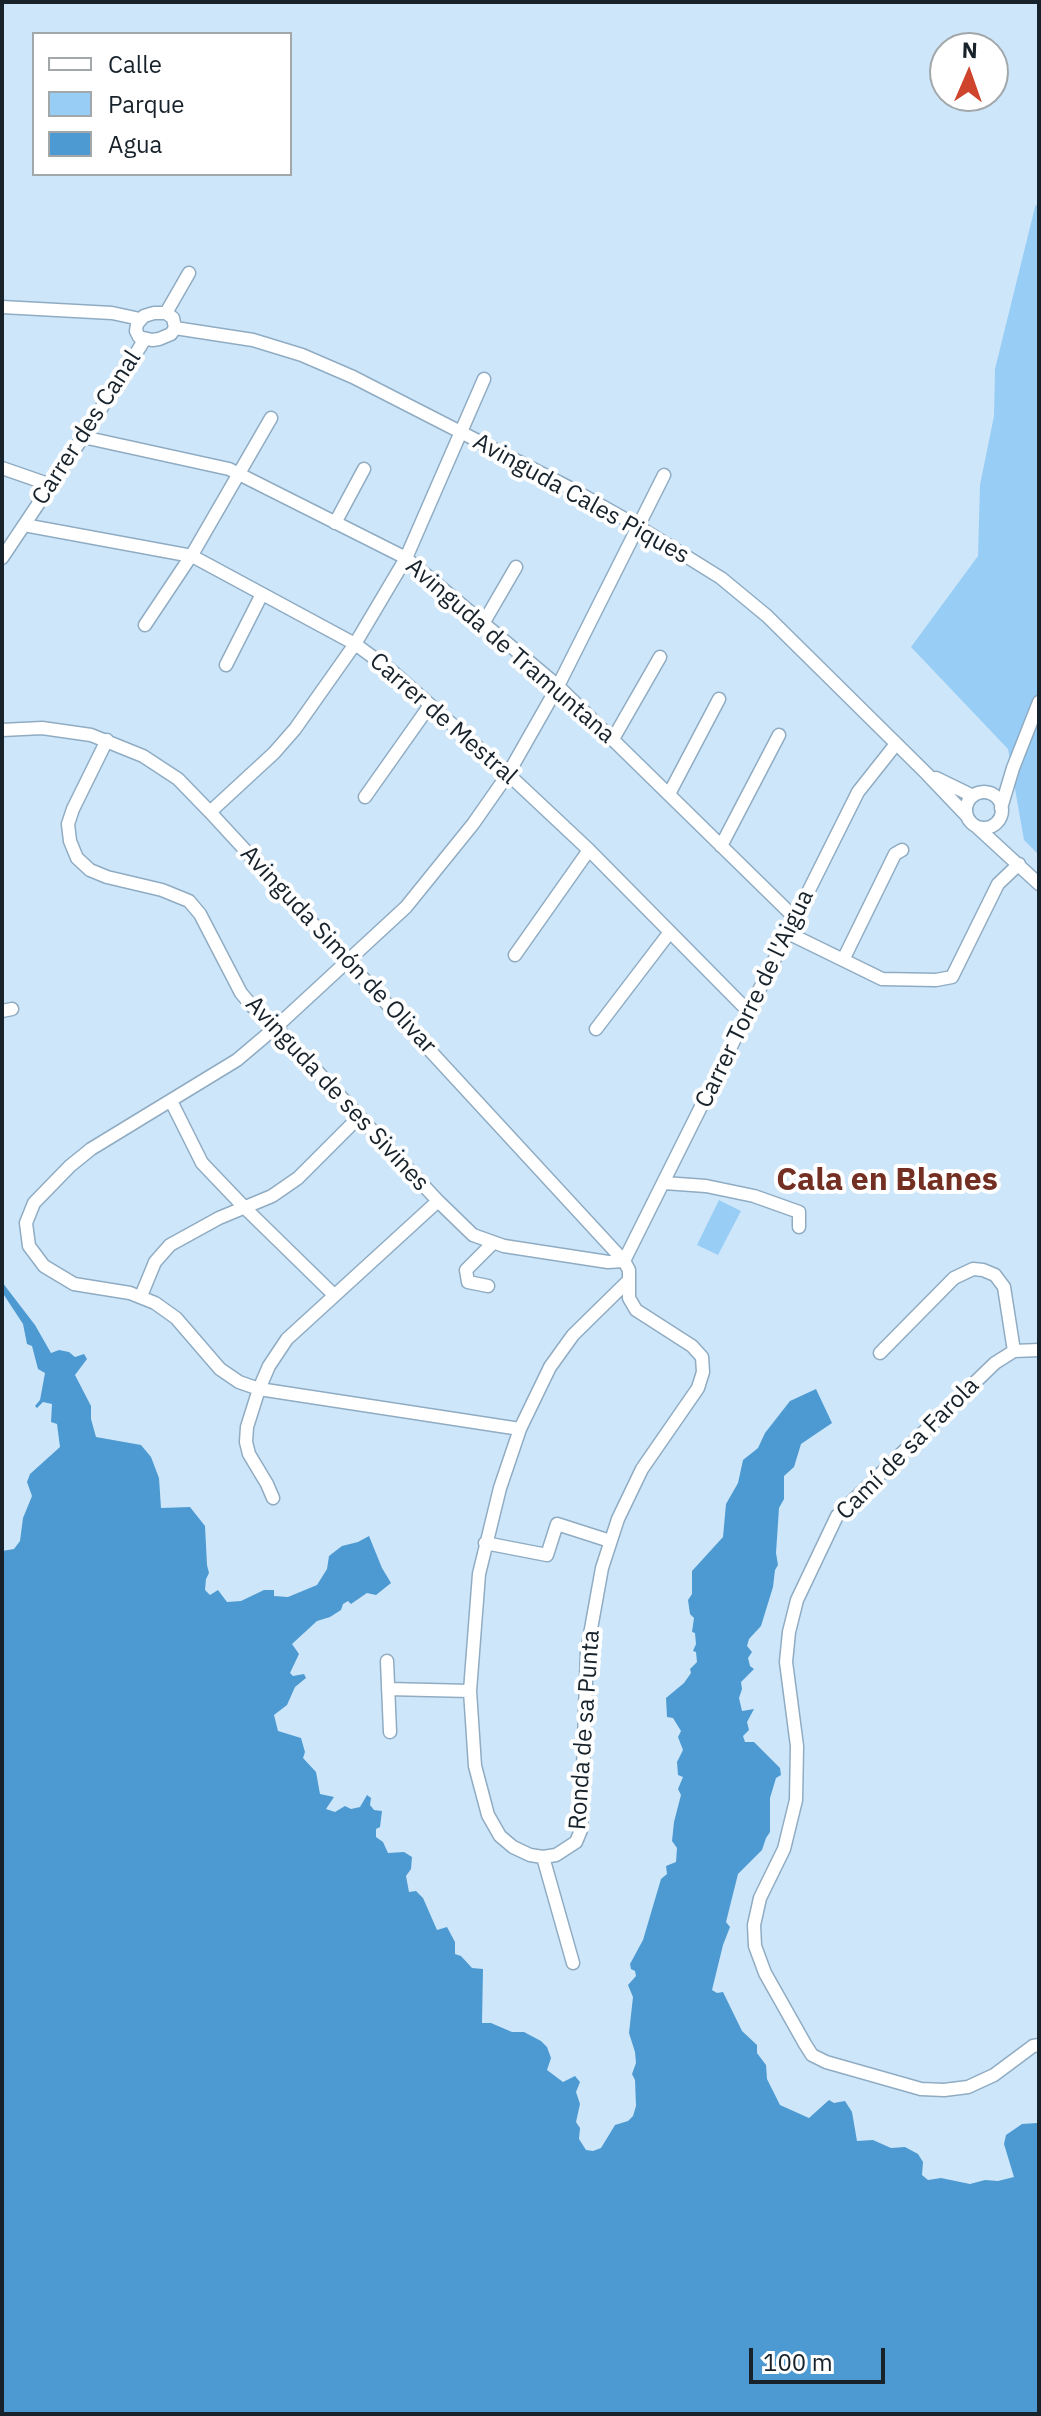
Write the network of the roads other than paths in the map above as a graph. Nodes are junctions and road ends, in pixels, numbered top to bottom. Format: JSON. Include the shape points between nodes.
{"nodes":[{"id":1,"x":189,"y":273,"type":"dead end"},
{"id":2,"x":2,"y":307,"type":"edge"},
{"id":3,"x":166,"y":313,"type":"junction"},
{"id":4,"x":140,"y":319,"type":"junction"},
{"id":5,"x":175,"y":328,"type":"junction"},
{"id":6,"x":145,"y":339,"type":"junction"},
{"id":7,"x":484,"y":379,"type":"dead end"},
{"id":8,"x":271,"y":418,"type":"dead end"},
{"id":9,"x":462,"y":433,"type":"junction"},
{"id":10,"x":83,"y":437,"type":"junction"},
{"id":11,"x":2,"y":468,"type":"edge"},
{"id":12,"x":364,"y":469,"type":"dead end"},
{"id":13,"x":241,"y":473,"type":"junction"},
{"id":14,"x":664,"y":475,"type":"dead end"},
{"id":15,"x":51,"y":485,"type":"junction"},
{"id":16,"x":335,"y":523,"type":"junction"},
{"id":17,"x":24,"y":525,"type":"junction"},
{"id":18,"x":639,"y":527,"type":"junction"},
{"id":19,"x":192,"y":556,"type":"junction"},
{"id":20,"x":2,"y":558,"type":"edge"},
{"id":21,"x":406,"y":558,"type":"junction"},
{"id":22,"x":516,"y":567,"type":"dead end"},
{"id":23,"x":262,"y":594,"type":"junction"},
{"id":24,"x":484,"y":622,"type":"junction"},
{"id":25,"x":145,"y":625,"type":"dead end"},
{"id":26,"x":355,"y":644,"type":"junction"},
{"id":27,"x":660,"y":657,"type":"dead end"},
{"id":28,"x":226,"y":665,"type":"dead end"},
{"id":29,"x":558,"y":686,"type":"junction"},
{"id":30,"x":719,"y":699,"type":"dead end"},
{"id":31,"x":1039,"y":702,"type":"edge"},
{"id":32,"x":430,"y":705,"type":"junction"},
{"id":33,"x":2,"y":730,"type":"edge"},
{"id":34,"x":779,"y":735,"type":"dead end"},
{"id":35,"x":613,"y":739,"type":"junction"},
{"id":36,"x":107,"y":740,"type":"junction"},
{"id":37,"x":896,"y":744,"type":"junction"},
{"id":38,"x":1013,"y":768,"type":"junction"},
{"id":39,"x":508,"y":774,"type":"junction"},
{"id":40,"x":927,"y":774,"type":"junction"},
{"id":41,"x":669,"y":794,"type":"junction"},
{"id":42,"x":977,"y":794,"type":"junction"},
{"id":43,"x":365,"y":797,"type":"dead end"},
{"id":44,"x":210,"y":812,"type":"junction"},
{"id":45,"x":1000,"y":814,"type":"junction"},
{"id":46,"x":967,"y":816,"type":"junction"},
{"id":47,"x":977,"y":827,"type":"junction"},
{"id":48,"x":721,"y":846,"type":"junction"},
{"id":49,"x":589,"y":850,"type":"junction"},
{"id":50,"x":902,"y":850,"type":"dead end"},
{"id":51,"x":1015,"y":861,"type":"junction"},
{"id":52,"x":1039,"y":884,"type":"edge"},
{"id":53,"x":795,"y":918,"type":"junction"},
{"id":54,"x":670,"y":932,"type":"junction"},
{"id":55,"x":788,"y":933,"type":"junction"},
{"id":56,"x":515,"y":955,"type":"dead end"},
{"id":57,"x":843,"y":960,"type":"junction"},
{"id":58,"x":347,"y":962,"type":"junction"},
{"id":59,"x":749,"y":1012,"type":"junction"},
{"id":60,"x":276,"y":1027,"type":"junction"},
{"id":61,"x":596,"y":1029,"type":"dead end"},
{"id":62,"x":171,"y":1101,"type":"junction"},
{"id":63,"x":359,"y":1117,"type":"junction"},
{"id":64,"x":664,"y":1183,"type":"junction"},
{"id":65,"x":438,"y":1201,"type":"junction"},
{"id":66,"x":245,"y":1208,"type":"junction"},
{"id":67,"x":799,"y":1227,"type":"dead end"},
{"id":68,"x":493,"y":1243,"type":"junction"},
{"id":69,"x":624,"y":1261,"type":"junction"},
{"id":70,"x":628,"y":1281,"type":"junction"},
{"id":71,"x":488,"y":1286,"type":"dead end"},
{"id":72,"x":334,"y":1295,"type":"junction"},
{"id":73,"x":141,"y":1296,"type":"junction"},
{"id":74,"x":604,"y":1304,"type":"junction"},
{"id":75,"x":636,"y":1310,"type":"junction"},
{"id":76,"x":1039,"y":1350,"type":"edge"},
{"id":77,"x":1014,"y":1351,"type":"junction"},
{"id":78,"x":880,"y":1353,"type":"dead end"},
{"id":79,"x":259,"y":1389,"type":"junction"},
{"id":80,"x":520,"y":1429,"type":"junction"},
{"id":81,"x":273,"y":1498,"type":"dead end"},
{"id":82,"x":610,"y":1541,"type":"junction"},
{"id":83,"x":485,"y":1543,"type":"junction"},
{"id":84,"x":387,"y":1661,"type":"dead end"},
{"id":85,"x":388,"y":1689,"type":"junction"},
{"id":86,"x":470,"y":1691,"type":"junction"},
{"id":87,"x":390,"y":1732,"type":"dead end"},
{"id":88,"x":543,"y":1857,"type":"junction"},
{"id":89,"x":573,"y":1963,"type":"dead end"},
{"id":90,"x":1039,"y":2045,"type":"edge"}],
"edges":[{"from":1,"to":3,"type":"street"},
{"from":2,"to":4,"type":"street"},
{"from":3,"to":4,"type":"street"},
{"from":3,"to":5,"type":"street"},
{"from":4,"to":6,"type":"street","via":[[136,331]]},
{"from":5,"to":6,"type":"street","via":[[159,339]]},
{"from":5,"to":9,"type":"street","name":"Avinguda Cales Piques","via":[[253,340],[302,355]]},
{"from":6,"to":10,"type":"street","name":"Carrer des Canal"},
{"from":7,"to":9,"type":"street"},
{"from":8,"to":13,"type":"street"},
{"from":9,"to":18,"type":"street","name":"Avinguda Cales Piques"},
{"from":9,"to":21,"type":"street"},
{"from":10,"to":13,"type":"street","name":"Avinguda de Tramuntana"},
{"from":10,"to":15,"type":"street","name":"Carrer des Canal"},
{"from":11,"to":15,"type":"street"},
{"from":12,"to":16,"type":"street"},
{"from":13,"to":16,"type":"street","name":"Avinguda de Tramuntana"},
{"from":13,"to":19,"type":"street"},
{"from":14,"to":18,"type":"street"},
{"from":15,"to":17,"type":"street","name":"Carrer des Canal"},
{"from":16,"to":21,"type":"street","name":"Avinguda de Tramuntana"},
{"from":17,"to":19,"type":"street","name":"Carrer de Mestral"},
{"from":17,"to":20,"type":"street","name":"Carrer des Canal"},
{"from":18,"to":29,"type":"street"},
{"from":18,"to":37,"type":"street","name":"Avinguda Cales Piques","via":[[721,578],[767,616]]},
{"from":19,"to":23,"type":"street","name":"Carrer de Mestral"},
{"from":19,"to":25,"type":"street"},
{"from":21,"to":24,"type":"street","name":"Avinguda de Tramuntana"},
{"from":21,"to":26,"type":"street"},
{"from":22,"to":24,"type":"street"},
{"from":23,"to":26,"type":"street","name":"Carrer de Mestral"},
{"from":23,"to":28,"type":"street"},
{"from":24,"to":29,"type":"street","name":"Avinguda de Tramuntana"},
{"from":26,"to":32,"type":"street","name":"Carrer de Mestral"},
{"from":26,"to":44,"type":"street","via":[[295,729]]},
{"from":27,"to":35,"type":"street"},
{"from":29,"to":35,"type":"street","name":"Avinguda de Tramuntana"},
{"from":29,"to":39,"type":"street"},
{"from":30,"to":41,"type":"street"},
{"from":31,"to":38,"type":"street"},
{"from":32,"to":39,"type":"street","name":"Carrer de Mestral"},
{"from":32,"to":43,"type":"street"},
{"from":33,"to":36,"type":"street","name":"Avinguda Simón de Olivar","via":[[62,729]]},
{"from":34,"to":48,"type":"street"},
{"from":35,"to":41,"type":"street","name":"Avinguda de Tramuntana"},
{"from":36,"to":44,"type":"street","name":"Avinguda Simón de Olivar","via":[[159,765]]},
{"from":36,"to":60,"type":"street","name":"Avinguda de ses Sivines","via":[[68,824],[77,858],[107,877],[189,901],[241,993]]},
{"from":37,"to":40,"type":"street","name":"Avinguda Cales Piques"},
{"from":37,"to":53,"type":"street","name":"Carrer Torre de l'Aigua","via":[[858,792]]},
{"from":38,"to":42,"type":"street","via":[[994,787]]},
{"from":38,"to":45,"type":"street"},
{"from":39,"to":49,"type":"street","name":"Carrer de Mestral"},
{"from":39,"to":58,"type":"street","via":[[406,907]]},
{"from":40,"to":42,"type":"street","name":"Avinguda Cales Piques","via":[[961,792]]},
{"from":40,"to":46,"type":"street","name":"Avinguda Cales Piques"},
{"from":41,"to":48,"type":"street","name":"Avinguda de Tramuntana"},
{"from":42,"to":45,"type":"street","via":[[994,795]]},
{"from":42,"to":46,"type":"street","via":[[967,803]]},
{"from":44,"to":58,"type":"street","name":"Avinguda Simón de Olivar"},
{"from":45,"to":47,"type":"street","via":[[986,828]]},
{"from":45,"to":51,"type":"street","via":[[1001,836]]},
{"from":46,"to":47,"type":"street"},
{"from":47,"to":51,"type":"street"},
{"from":48,"to":53,"type":"street","name":"Avinguda de Tramuntana"},
{"from":49,"to":54,"type":"street","name":"Carrer de Mestral"},
{"from":49,"to":56,"type":"street"},
{"from":50,"to":57,"type":"street","via":[[895,854]]},
{"from":51,"to":52,"type":"street"},
{"from":51,"to":57,"type":"street","via":[[952,977],[882,979]]},
{"from":53,"to":55,"type":"street","name":"Carrer Torre de l'Aigua"},
{"from":54,"to":59,"type":"street","name":"Carrer de Mestral"},
{"from":54,"to":61,"type":"street"},
{"from":55,"to":57,"type":"street"},
{"from":55,"to":59,"type":"street","name":"Carrer Torre de l'Aigua"},
{"from":58,"to":60,"type":"street"},
{"from":58,"to":69,"type":"street","name":"Avinguda Simón de Olivar"},
{"from":59,"to":64,"type":"street","name":"Carrer Torre de l'Aigua"},
{"from":60,"to":62,"type":"street","via":[[237,1060]]},
{"from":60,"to":63,"type":"street","name":"Avinguda de ses Sivines"},
{"from":62,"to":66,"type":"street","via":[[202,1163]]},
{"from":62,"to":73,"type":"street","via":[[70,1166],[34,1203],[26,1223],[32,1252],[55,1274],[74,1284]]},
{"from":63,"to":65,"type":"street","name":"Avinguda de ses Sivines"},
{"from":63,"to":66,"type":"street","via":[[298,1178]]},
{"from":64,"to":67,"type":"street","via":[[754,1196],[799,1212]]},
{"from":64,"to":69,"type":"street","name":"Carrer Torre de l'Aigua"},
{"from":65,"to":68,"type":"street","name":"Avinguda de ses Sivines","via":[[473,1235]]},
{"from":65,"to":72,"type":"street"},
{"from":66,"to":72,"type":"street"},
{"from":66,"to":73,"type":"street","via":[[170,1245],[155,1262]]},
{"from":68,"to":69,"type":"street","name":"Avinguda de ses Sivines"},
{"from":68,"to":71,"type":"street","via":[[466,1270],[468,1282]]},
{"from":69,"to":70,"type":"street"},
{"from":70,"to":74,"type":"street","name":"Ronda de sa Punta"},
{"from":70,"to":75,"type":"street"},
{"from":72,"to":79,"type":"street","via":[[287,1339]]},
{"from":73,"to":79,"type":"street","via":[[176,1318],[220,1369]]},
{"from":74,"to":75,"type":"street","name":"Ronda de sa Punta"},
{"from":74,"to":80,"type":"street","name":"Ronda de sa Punta","via":[[550,1367]]},
{"from":75,"to":82,"type":"street","name":"Ronda de sa Punta","via":[[692,1346],[702,1357],[703,1372],[698,1388],[642,1469]]},
{"from":76,"to":77,"type":"street"},
{"from":77,"to":78,"type":"street","via":[[1004,1287],[995,1275],[973,1269],[954,1278]]},
{"from":77,"to":90,"type":"street","name":"Camí de sa Farola","via":[[995,1363],[837,1516],[797,1600],[786,1662],[797,1746],[796,1800],[784,1849],[760,1898],[754,1925],[765,1973],[812,2055],[826,2062],[921,2089],[944,2090],[968,2087],[994,2075]]},
{"from":79,"to":80,"type":"street"},
{"from":79,"to":81,"type":"street","via":[[246,1442]]},
{"from":80,"to":83,"type":"street","name":"Ronda de sa Punta"},
{"from":82,"to":83,"type":"street","via":[[557,1524],[547,1555]]},
{"from":82,"to":88,"type":"street","name":"Ronda de sa Punta","via":[[587,1651],[581,1830],[567,1849]]},
{"from":83,"to":86,"type":"street","name":"Ronda de sa Punta"},
{"from":84,"to":85,"type":"street"},
{"from":85,"to":86,"type":"street"},
{"from":85,"to":87,"type":"street"},
{"from":86,"to":88,"type":"street","name":"Ronda de sa Punta","via":[[475,1766],[488,1815],[513,1847]]},
{"from":88,"to":89,"type":"street"}]}
